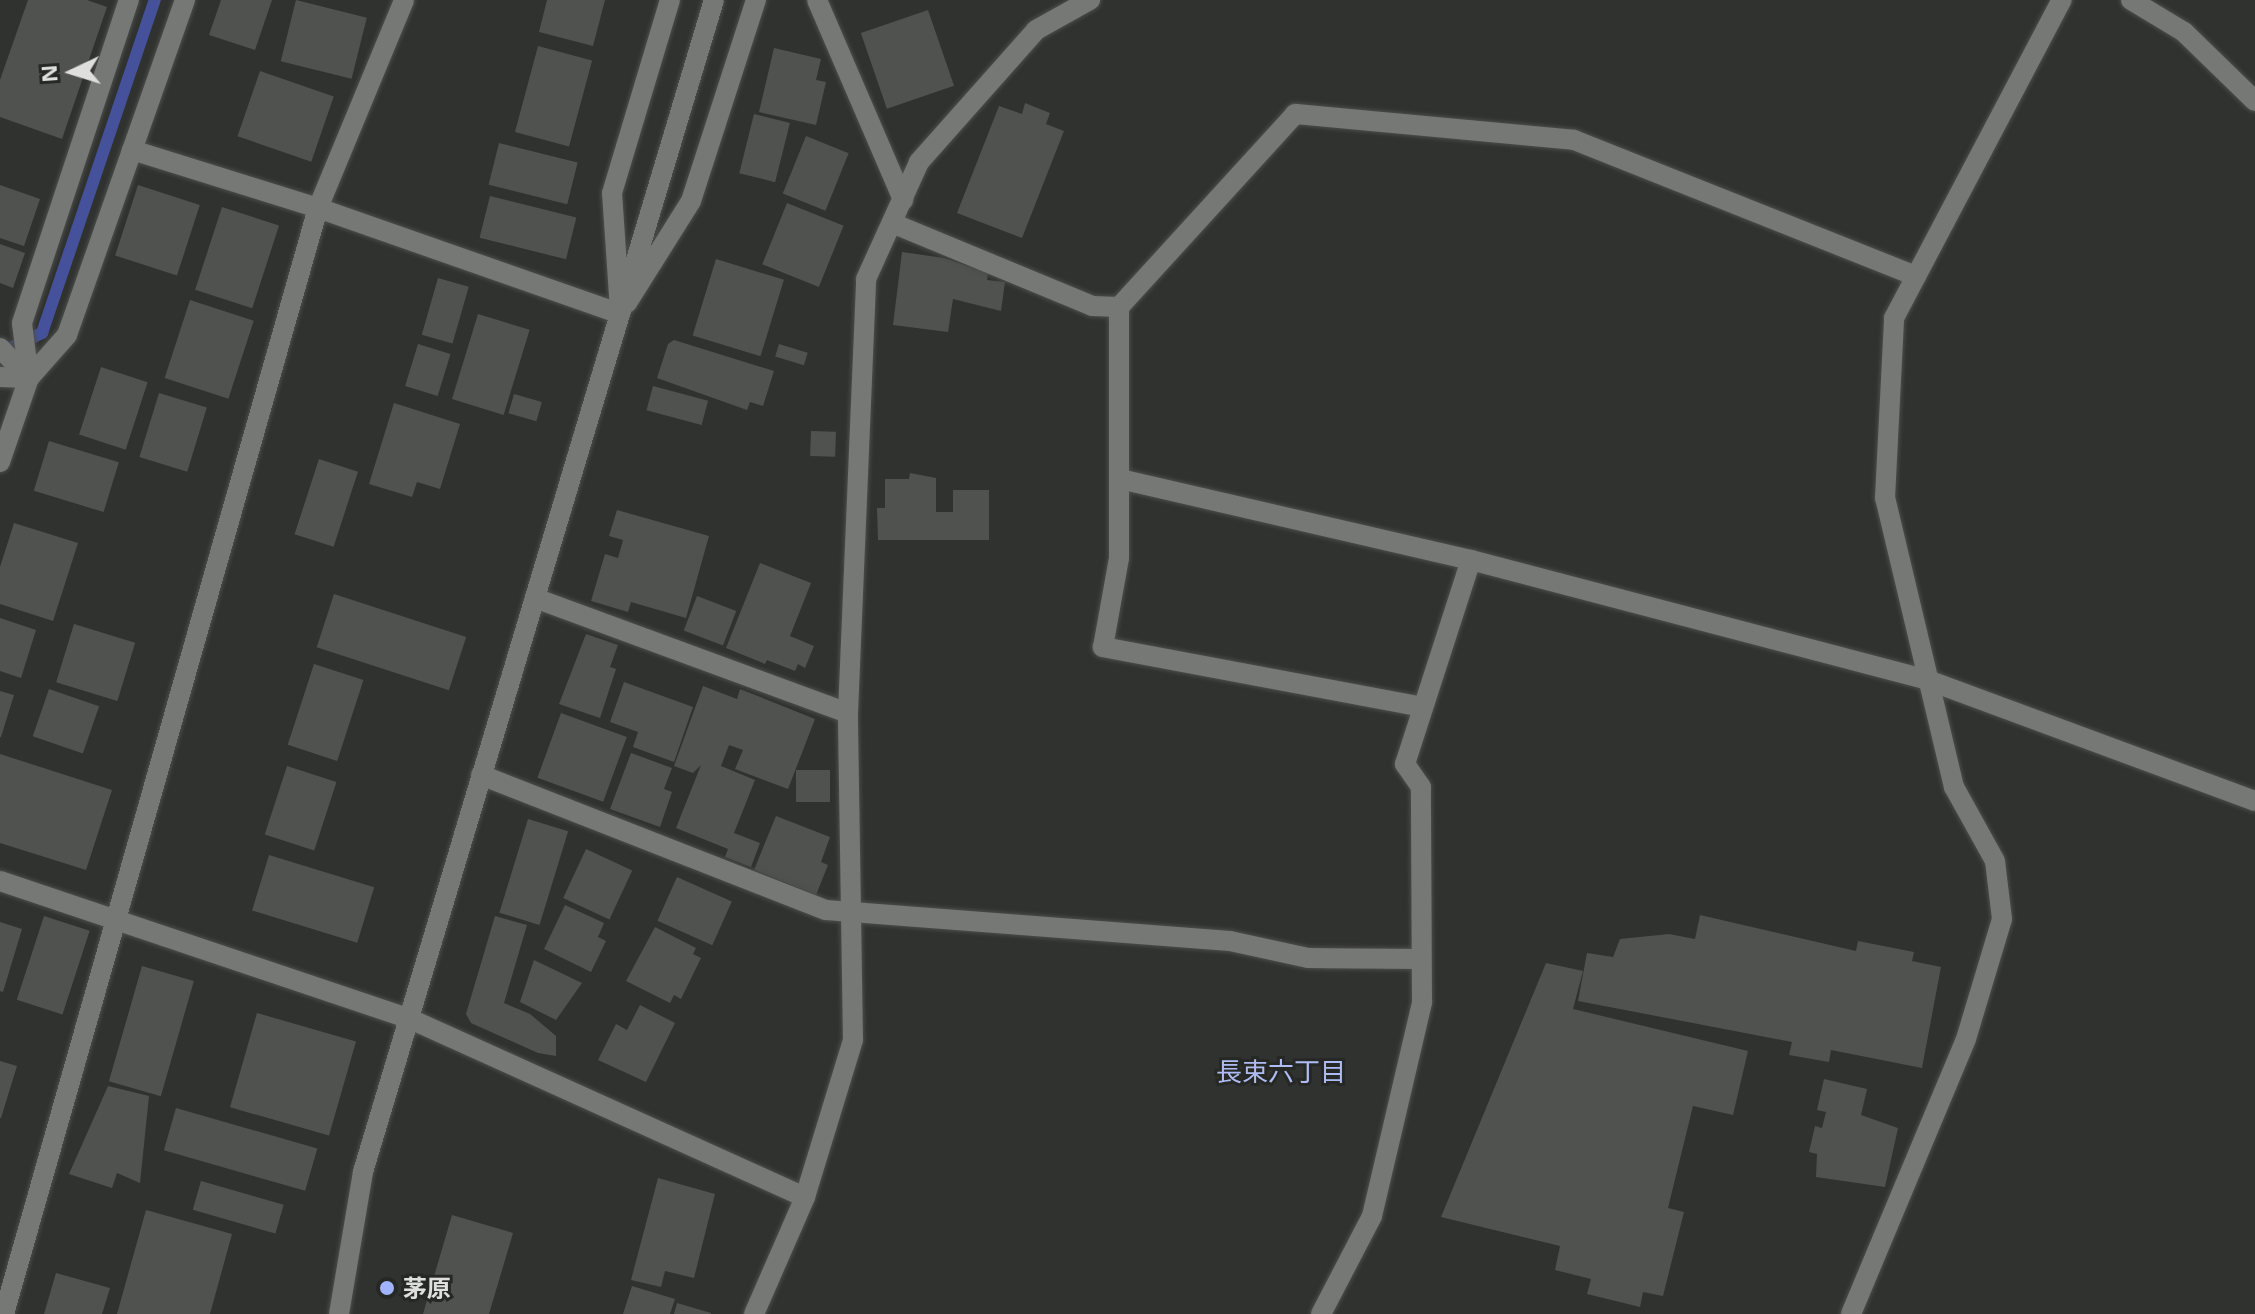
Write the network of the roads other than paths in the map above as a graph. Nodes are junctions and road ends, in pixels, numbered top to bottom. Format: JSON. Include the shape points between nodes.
{"nodes":[{"id":1,"x":129,"y":0,"type":"edge"},
{"id":2,"x":185,"y":0,"type":"edge"},
{"id":3,"x":404,"y":0,"type":"edge"},
{"id":4,"x":670,"y":0,"type":"edge"},
{"id":5,"x":714,"y":0,"type":"edge"},
{"id":6,"x":756,"y":0,"type":"edge"},
{"id":7,"x":817,"y":0,"type":"edge"},
{"id":8,"x":1090,"y":0,"type":"edge"},
{"id":9,"x":2062,"y":0,"type":"edge"},
{"id":10,"x":2131,"y":0,"type":"edge"},
{"id":11,"x":2255,"y":101,"type":"edge"},
{"id":12,"x":132,"y":150,"type":"junction"},
{"id":13,"x":903,"y":200,"type":"junction"},
{"id":14,"x":318,"y":208,"type":"junction"},
{"id":15,"x":892,"y":223,"type":"junction"},
{"id":16,"x":1916,"y":276,"type":"junction"},
{"id":17,"x":1119,"y":307,"type":"junction"},
{"id":18,"x":620,"y":314,"type":"junction"},
{"id":19,"x":0,"y":348,"type":"edge"},
{"id":20,"x":0,"y":377,"type":"edge"},
{"id":21,"x":29,"y":378,"type":"junction"},
{"id":22,"x":0,"y":462,"type":"edge"},
{"id":23,"x":1120,"y":479,"type":"junction"},
{"id":24,"x":1471,"y":560,"type":"junction"},
{"id":25,"x":535,"y":598,"type":"junction"},
{"id":26,"x":1928,"y":680,"type":"junction"},
{"id":27,"x":1423,"y":707,"type":"junction"},
{"id":28,"x":848,"y":713,"type":"junction"},
{"id":29,"x":481,"y":775,"type":"junction"},
{"id":30,"x":2255,"y":801,"type":"edge"},
{"id":31,"x":0,"y":881,"type":"edge"},
{"id":32,"x":851,"y":914,"type":"junction"},
{"id":33,"x":112,"y":918,"type":"junction"},
{"id":34,"x":1421,"y":959,"type":"junction"},
{"id":35,"x":408,"y":1018,"type":"junction"},
{"id":36,"x":805,"y":1197,"type":"junction"},
{"id":37,"x":4,"y":1314,"type":"edge"},
{"id":38,"x":339,"y":1314,"type":"edge"},
{"id":39,"x":754,"y":1314,"type":"edge"},
{"id":40,"x":1321,"y":1314,"type":"edge"},
{"id":41,"x":1851,"y":1314,"type":"edge"}],
"edges":[{"from":1,"to":21,"type":"street","via":[[22,323]]},
{"from":2,"to":12,"type":"street"},
{"from":3,"to":14,"type":"street"},
{"from":4,"to":18,"type":"street","via":[[612,193]]},
{"from":5,"to":18,"type":"street"},
{"from":6,"to":18,"type":"street","via":[[691,201]]},
{"from":7,"to":13,"type":"street"},
{"from":8,"to":13,"type":"street","via":[[1036,30],[919,162]]},
{"from":9,"to":16,"type":"street"},
{"from":10,"to":11,"type":"street","via":[[2184,32]]},
{"from":12,"to":14,"type":"street"},
{"from":12,"to":21,"type":"street","via":[[67,335]]},
{"from":13,"to":15,"type":"street"},
{"from":14,"to":18,"type":"street"},
{"from":14,"to":33,"type":"street"},
{"from":15,"to":17,"type":"street","via":[[1092,306]]},
{"from":15,"to":28,"type":"street","via":[[866,279]]},
{"from":16,"to":17,"type":"street","via":[[1574,140],[1295,114]]},
{"from":16,"to":26,"type":"street","via":[[1894,318],[1885,498]]},
{"from":17,"to":23,"type":"street"},
{"from":18,"to":25,"type":"street"},
{"from":19,"to":21,"type":"street"},
{"from":20,"to":21,"type":"street"},
{"from":21,"to":22,"type":"street"},
{"from":23,"to":24,"type":"street"},
{"from":23,"to":27,"type":"street","via":[[1119,558],[1103,647]]},
{"from":24,"to":26,"type":"street"},
{"from":24,"to":27,"type":"street"},
{"from":25,"to":28,"type":"street"},
{"from":25,"to":29,"type":"street"},
{"from":26,"to":30,"type":"street"},
{"from":26,"to":41,"type":"street","via":[[1954,787],[1995,861],[2002,919],[1966,1039]]},
{"from":27,"to":34,"type":"street","via":[[1405,764],[1421,787]]},
{"from":28,"to":32,"type":"street"},
{"from":29,"to":32,"type":"street","via":[[826,910]]},
{"from":29,"to":35,"type":"street"},
{"from":31,"to":33,"type":"street"},
{"from":32,"to":34,"type":"street","via":[[1230,941],[1308,958]]},
{"from":32,"to":36,"type":"street","via":[[853,1040]]},
{"from":33,"to":35,"type":"street"},
{"from":33,"to":37,"type":"street"},
{"from":34,"to":40,"type":"street","via":[[1422,1002],[1372,1216]]},
{"from":35,"to":36,"type":"street"},
{"from":35,"to":38,"type":"street","via":[[363,1172]]},
{"from":36,"to":39,"type":"street"}]}
